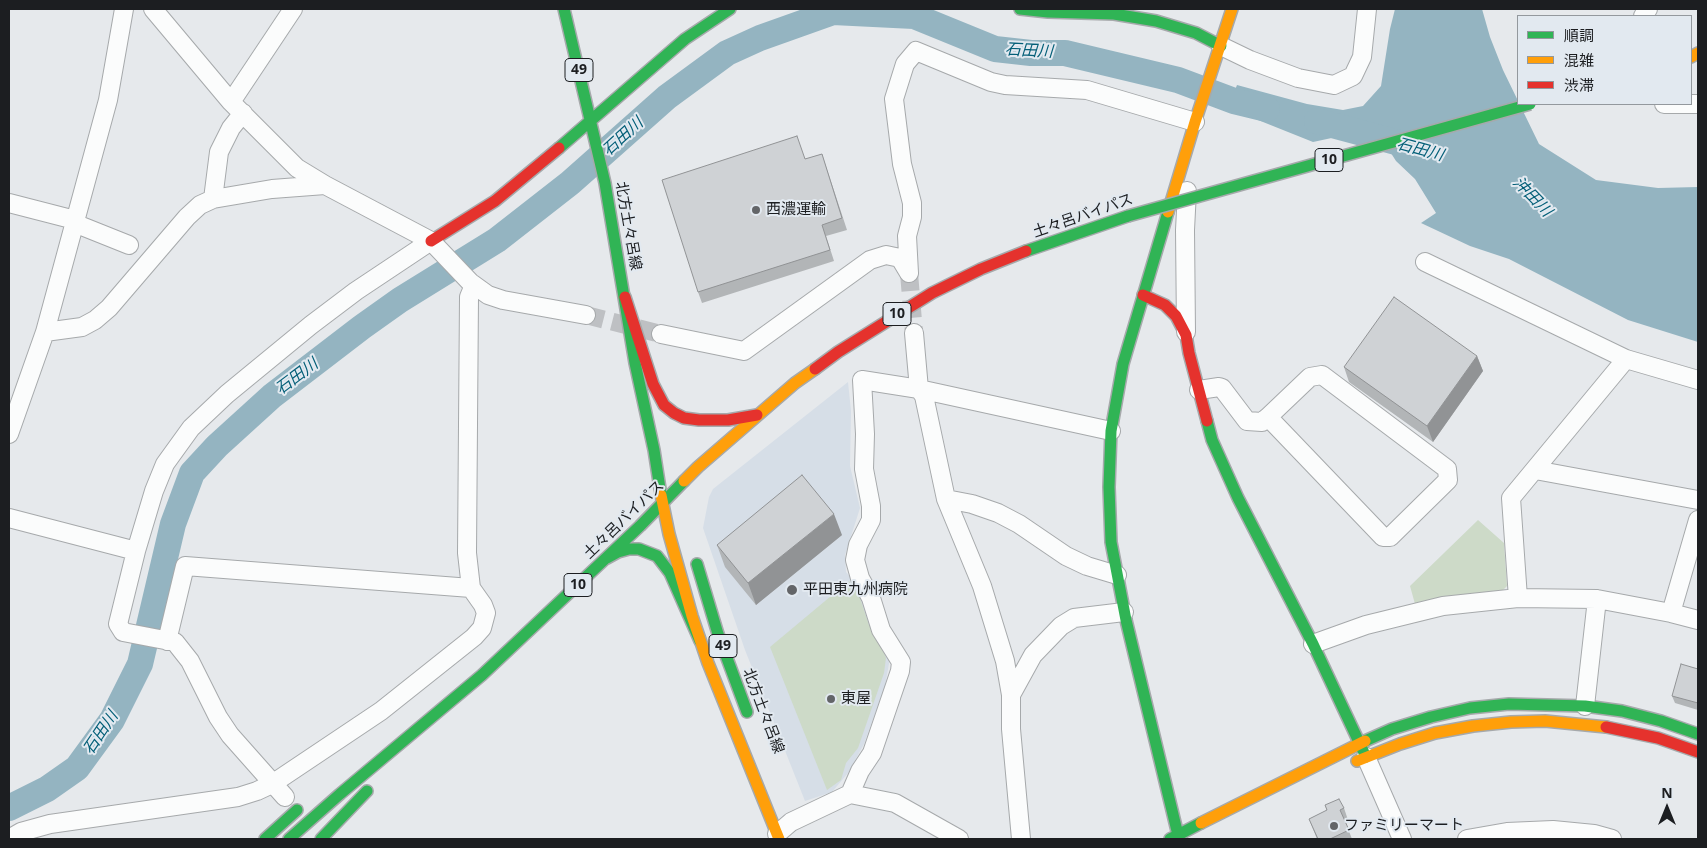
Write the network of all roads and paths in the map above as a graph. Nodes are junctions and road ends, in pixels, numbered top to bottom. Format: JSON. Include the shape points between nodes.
{"nodes":[{"id":1,"x":124,"y":9,"type":"edge"},
{"id":2,"x":153,"y":9,"type":"edge"},
{"id":3,"x":293,"y":9,"type":"edge"},
{"id":4,"x":564,"y":9,"type":"edge"},
{"id":5,"x":730,"y":9,"type":"edge"},
{"id":6,"x":1020,"y":9,"type":"edge"},
{"id":7,"x":1232,"y":9,"type":"edge"},
{"id":8,"x":1367,"y":9,"type":"edge"},
{"id":9,"x":1221,"y":46,"type":"junction"},
{"id":10,"x":1526,"y":105,"type":"edge"},
{"id":11,"x":237,"y":108,"type":"junction"},
{"id":12,"x":1197,"y":117,"type":"junction"},
{"id":13,"x":592,"y":126,"type":"junction"},
{"id":14,"x":1189,"y":148,"type":"junction"},
{"id":15,"x":325,"y":185,"type":"junction"},
{"id":16,"x":213,"y":199,"type":"junction"},
{"id":17,"x":9,"y":203,"type":"edge"},
{"id":18,"x":75,"y":220,"type":"junction"},
{"id":19,"x":435,"y":244,"type":"junction"},
{"id":20,"x":129,"y":245,"type":"dead end"},
{"id":21,"x":1425,"y":262,"type":"dead end"},
{"id":22,"x":472,"y":283,"type":"junction"},
{"id":23,"x":1143,"y":295,"type":"junction"},
{"id":24,"x":625,"y":296,"type":"junction"},
{"id":25,"x":586,"y":315,"type":"tunnel mouth"},
{"id":26,"x":44,"y":332,"type":"junction"},
{"id":27,"x":914,"y":333,"type":"tunnel mouth"},
{"id":28,"x":661,"y":334,"type":"tunnel mouth"},
{"id":29,"x":1186,"y":335,"type":"junction"},
{"id":30,"x":1626,"y":359,"type":"junction"},
{"id":31,"x":1698,"y":380,"type":"edge"},
{"id":32,"x":919,"y":389,"type":"junction"},
{"id":33,"x":1198,"y":390,"type":"junction"},
{"id":34,"x":757,"y":415,"type":"junction"},
{"id":35,"x":1268,"y":417,"type":"junction"},
{"id":36,"x":1112,"y":431,"type":"junction"},
{"id":37,"x":9,"y":434,"type":"edge"},
{"id":38,"x":1535,"y":470,"type":"junction"},
{"id":39,"x":666,"y":494,"type":"junction"},
{"id":40,"x":946,"y":499,"type":"junction"},
{"id":41,"x":1698,"y":500,"type":"edge"},
{"id":42,"x":662,"y":504,"type":"junction"},
{"id":43,"x":9,"y":518,"type":"edge"},
{"id":44,"x":1698,"y":520,"type":"edge"},
{"id":45,"x":692,"y":548,"type":"dead end"},
{"id":46,"x":136,"y":551,"type":"junction"},
{"id":47,"x":605,"y":560,"type":"junction"},
{"id":48,"x":1117,"y":575,"type":"junction"},
{"id":49,"x":471,"y":588,"type":"junction"},
{"id":50,"x":1518,"y":598,"type":"junction"},
{"id":51,"x":1597,"y":599,"type":"junction"},
{"id":52,"x":1124,"y":612,"type":"junction"},
{"id":53,"x":1671,"y":613,"type":"junction"},
{"id":54,"x":1698,"y":620,"type":"edge"},
{"id":55,"x":165,"y":641,"type":"junction"},
{"id":56,"x":700,"y":641,"type":"junction"},
{"id":57,"x":1313,"y":644,"type":"junction"},
{"id":58,"x":482,"y":675,"type":"junction"},
{"id":59,"x":1011,"y":695,"type":"junction"},
{"id":60,"x":1585,"y":706,"type":"junction"},
{"id":61,"x":751,"y":722,"type":"dead end"},
{"id":62,"x":1698,"y":734,"type":"edge"},
{"id":63,"x":1698,"y":752,"type":"edge"},
{"id":64,"x":1359,"y":755,"type":"junction"},
{"id":65,"x":395,"y":763,"type":"dead end"},
{"id":66,"x":375,"y":783,"type":"dead end"},
{"id":67,"x":272,"y":784,"type":"junction"},
{"id":68,"x":850,"y":794,"type":"junction"},
{"id":69,"x":285,"y":797,"type":"dead end"},
{"id":70,"x":309,"y":800,"type":"dead end"},
{"id":71,"x":1552,"y":835,"type":"edge"},
{"id":72,"x":778,"y":836,"type":"edge"},
{"id":73,"x":1176,"y":838,"type":"edge"},
{"id":74,"x":9,"y":839,"type":"edge"},
{"id":75,"x":265,"y":839,"type":"edge"},
{"id":76,"x":289,"y":839,"type":"edge"},
{"id":77,"x":322,"y":839,"type":"edge"},
{"id":78,"x":959,"y":839,"type":"edge"},
{"id":79,"x":1021,"y":839,"type":"edge"},
{"id":80,"x":1402,"y":839,"type":"edge"},
{"id":81,"x":1467,"y":839,"type":"edge"},
{"id":82,"x":1612,"y":839,"type":"edge"}],
"edges":[{"from":1,"to":18,"type":"street","via":[[108,100]]},
{"from":2,"to":11,"type":"street"},
{"from":3,"to":11,"type":"street"},
{"from":4,"to":13,"type":"main road","name":"北方土々呂線","number":"49"},
{"from":5,"to":13,"type":"main road","via":[[685,39]]},
{"from":6,"to":9,"type":"main road","via":[[1114,14],[1156,21],[1196,33]]},
{"from":7,"to":9,"type":"main road"},
{"from":8,"to":9,"type":"street","via":[[1362,57],[1353,76],[1334,84],[1298,78]]},
{"from":9,"to":12,"type":"main road"},
{"from":10,"to":34,"type":"main road","name":"土々呂バイパス","number":"10","bridge":true,"via":[[1128,216],[1054,240],[932,293],[838,352]]},
{"from":11,"to":15,"type":"street","via":[[297,168]]},
{"from":11,"to":16,"type":"street","via":[[232,128],[219,152]]},
{"from":12,"to":14,"type":"main road"},
{"from":12,"to":28,"type":"street","via":[[1088,90],[992,82],[916,51],[905,64],[894,99],[902,164],[912,203],[908,236],[909,273],[900,258],[886,256],[870,260],[744,351]]},
{"from":13,"to":19,"type":"main road"},
{"from":13,"to":24,"type":"main road","name":"北方土々呂線","number":"49"},
{"from":14,"to":23,"type":"main road"},
{"from":14,"to":29,"type":"street","via":[[1185,230]]},
{"from":15,"to":16,"type":"street","via":[[272,189]]},
{"from":15,"to":19,"type":"street"},
{"from":16,"to":26,"type":"street","via":[[187,217],[95,320],[82,327]]},
{"from":17,"to":18,"type":"street"},
{"from":18,"to":20,"type":"street","via":[[79,225]]},
{"from":18,"to":26,"type":"street"},
{"from":19,"to":22,"type":"street"},
{"from":19,"to":46,"type":"street","via":[[356,290],[227,394],[191,428],[165,464]]},
{"from":21,"to":30,"type":"street"},
{"from":22,"to":25,"type":"street","via":[[488,295],[503,300]]},
{"from":22,"to":49,"type":"street","via":[[469,298],[467,553]]},
{"from":23,"to":29,"type":"main road","via":[[1165,305],[1176,316]]},
{"from":23,"to":36,"type":"main road","via":[[1123,364]]},
{"from":24,"to":34,"type":"main road","via":[[653,384],[664,405],[684,418],[699,420]]},
{"from":24,"to":39,"type":"main road","name":"北方土々呂線","number":"49","via":[[635,363]]},
{"from":26,"to":37,"type":"street"},
{"from":27,"to":32,"type":"street"},
{"from":29,"to":33,"type":"main road"},
{"from":30,"to":31,"type":"street"},
{"from":30,"to":38,"type":"street"},
{"from":32,"to":36,"type":"street"},
{"from":32,"to":40,"type":"street","via":[[924,396]]},
{"from":32,"to":68,"type":"street","via":[[862,380],[864,469],[871,520],[858,545],[855,560],[882,630],[901,662],[872,753]]},
{"from":33,"to":35,"type":"street","via":[[1222,388],[1247,421],[1262,422]]},
{"from":33,"to":57,"type":"main road","via":[[1216,448],[1238,498]]},
{"from":34,"to":39,"type":"main road","name":"土々呂バイパス","number":"10"},
{"from":35,"to":35,"type":"street","via":[[1383,537],[1390,537],[1448,480],[1447,469],[1322,375],[1310,377]]},
{"from":36,"to":48,"type":"main road","via":[[1109,487],[1111,542]]},
{"from":38,"to":41,"type":"street"},
{"from":38,"to":50,"type":"street","via":[[1510,498]]},
{"from":39,"to":42,"type":"main road","name":"北方土々呂線","number":"49"},
{"from":40,"to":48,"type":"street","via":[[998,513],[1066,556]]},
{"from":40,"to":59,"type":"street","via":[[982,586]]},
{"from":42,"to":47,"type":"main road","name":"土々呂バイパス","number":"10"},
{"from":42,"to":56,"type":"main road","name":"北方土々呂線","number":"49"},
{"from":43,"to":46,"type":"street"},
{"from":44,"to":53,"type":"street"},
{"from":45,"to":61,"type":"main road","name":"北方土々呂線","number":"49","via":[[718,634]]},
{"from":46,"to":55,"type":"street","via":[[118,624],[123,632]]},
{"from":47,"to":56,"type":"main road","via":[[629,549],[639,549],[656,556],[670,573]]},
{"from":47,"to":58,"type":"main road","name":"土々呂バイパス","number":"10"},
{"from":48,"to":52,"type":"main road"},
{"from":49,"to":55,"type":"street","via":[[185,566]]},
{"from":49,"to":67,"type":"street","via":[[486,613],[482,628],[474,637],[381,711]]},
{"from":50,"to":51,"type":"street"},
{"from":50,"to":57,"type":"street","via":[[1443,606],[1366,625]]},
{"from":51,"to":53,"type":"street"},
{"from":51,"to":60,"type":"street"},
{"from":52,"to":59,"type":"street","via":[[1074,618],[1061,626],[1033,656]]},
{"from":52,"to":73,"type":"main road"},
{"from":53,"to":54,"type":"street"},
{"from":55,"to":67,"type":"street","via":[[175,642],[190,662],[230,735]]},
{"from":56,"to":72,"type":"main road","name":"北方土々呂線","number":"49"},
{"from":57,"to":64,"type":"main road"},
{"from":58,"to":65,"type":"main road"},
{"from":58,"to":76,"type":"main road"},
{"from":59,"to":79,"type":"street"},
{"from":60,"to":62,"type":"main road","via":[[1652,718]]},
{"from":60,"to":64,"type":"main road","via":[[1510,704],[1470,708],[1392,729]]},
{"from":63,"to":64,"type":"main road","via":[[1620,729],[1584,724],[1511,722],[1435,734]]},
{"from":64,"to":73,"type":"main road"},
{"from":64,"to":80,"type":"street"},
{"from":66,"to":77,"type":"main road"},
{"from":67,"to":69,"type":"street"},
{"from":67,"to":74,"type":"street","via":[[238,797],[56,823],[21,832]]},
{"from":68,"to":72,"type":"street","via":[[791,821]]},
{"from":68,"to":78,"type":"street","via":[[896,803]]},
{"from":70,"to":75,"type":"main road"},
{"from":71,"to":81,"type":"street","via":[[1508,832]]},
{"from":71,"to":82,"type":"street","via":[[1594,834]]}]}
